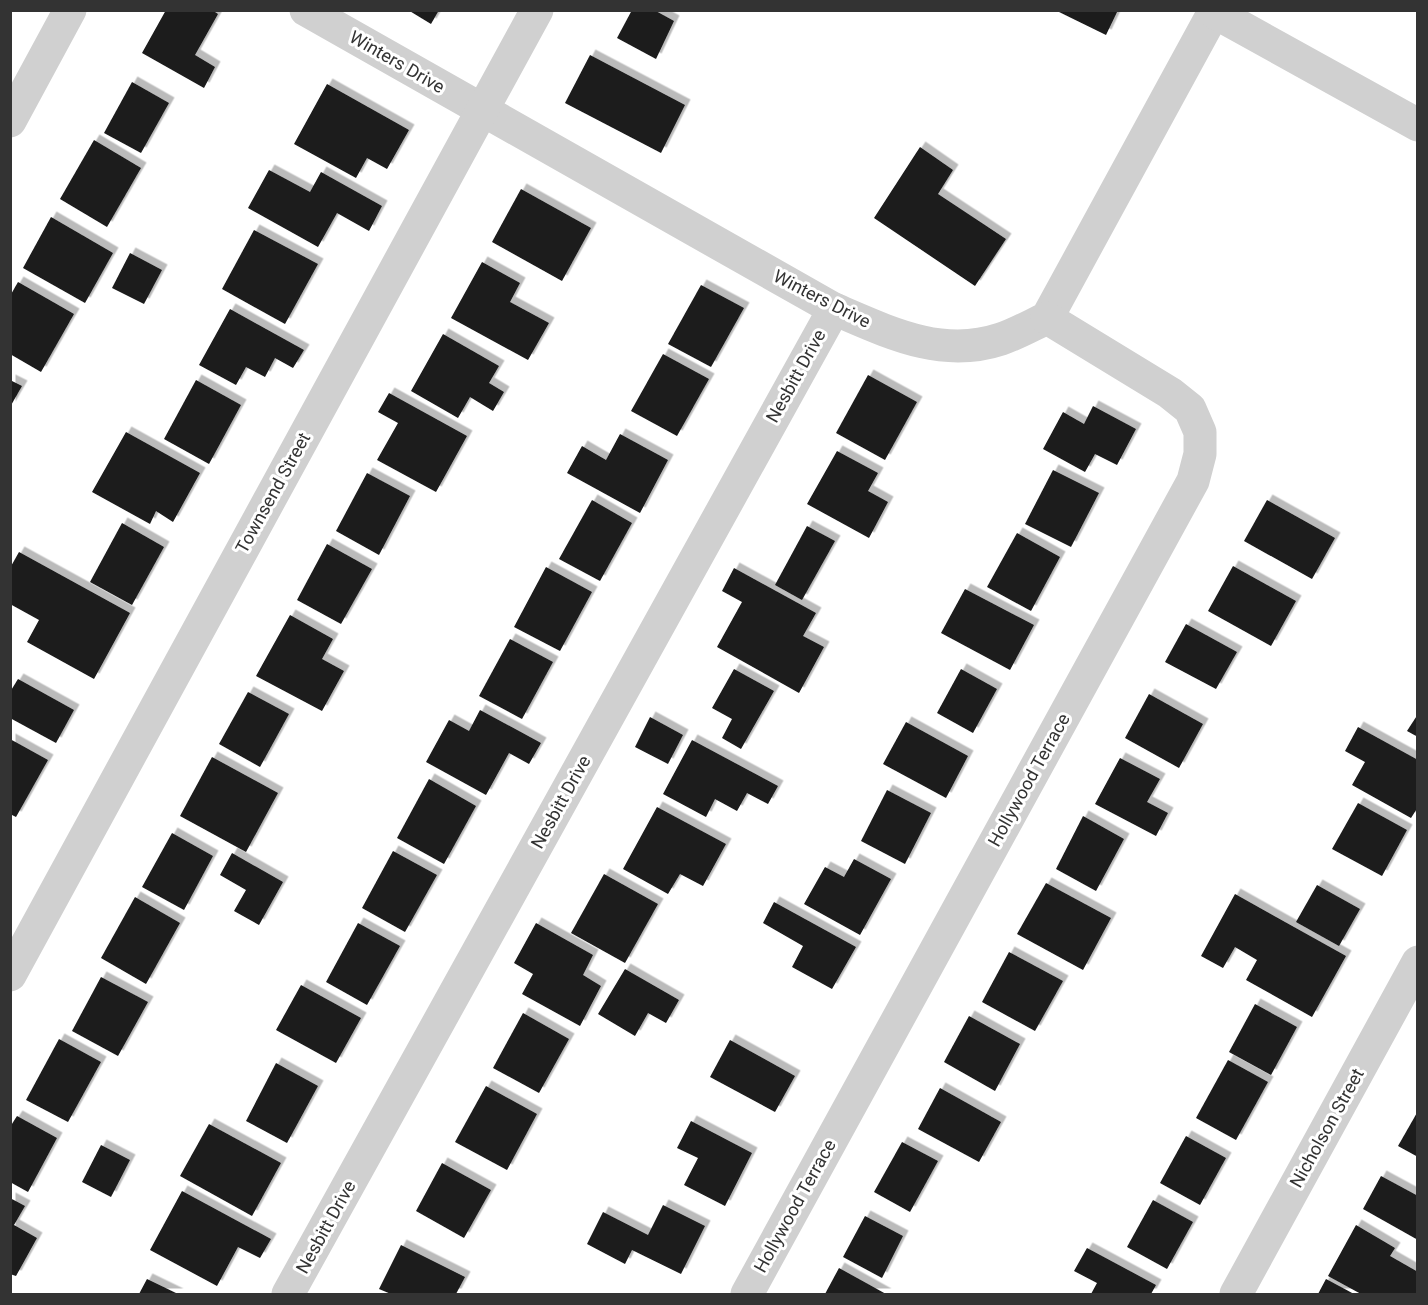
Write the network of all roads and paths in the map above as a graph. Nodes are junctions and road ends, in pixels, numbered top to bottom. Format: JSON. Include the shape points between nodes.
{"nodes":[{"id":1,"x":70,"y":10,"type":"edge"},
{"id":2,"x":306,"y":10,"type":"edge"},
{"id":3,"x":537,"y":10,"type":"edge"},
{"id":4,"x":1214,"y":11,"type":"edge"},
{"id":5,"x":482,"y":110,"type":"junction"},
{"id":6,"x":10,"y":121,"type":"edge"},
{"id":7,"x":1418,"y":125,"type":"edge"},
{"id":8,"x":834,"y":309,"type":"junction"},
{"id":9,"x":1047,"y":318,"type":"junction"},
{"id":10,"x":1418,"y":962,"type":"edge"},
{"id":11,"x":10,"y":975,"type":"edge"},
{"id":12,"x":288,"y":1294,"type":"edge"},
{"id":13,"x":747,"y":1294,"type":"edge"},
{"id":14,"x":1236,"y":1294,"type":"edge"}],
"edges":[{"from":1,"to":6,"type":"street"},
{"from":2,"to":5,"type":"street","name":"Winters Drive"},
{"from":3,"to":5,"type":"street","name":"Townsend Street"},
{"from":4,"to":7,"type":"street"},
{"from":4,"to":9,"type":"street"},
{"from":5,"to":8,"type":"street","name":"Winters Drive"},
{"from":5,"to":11,"type":"street","name":"Townsend Street"},
{"from":8,"to":9,"type":"street","name":"Winters Drive","via":[[904,339],[956,348],[1001,339]]},
{"from":8,"to":12,"type":"street","name":"Nesbitt Drive"},
{"from":9,"to":13,"type":"street","name":"Hollywood Terrace","via":[[1190,409],[1200,432],[1200,454],[1192,481]]},
{"from":10,"to":14,"type":"street","name":"Nicholson Street"}]}
